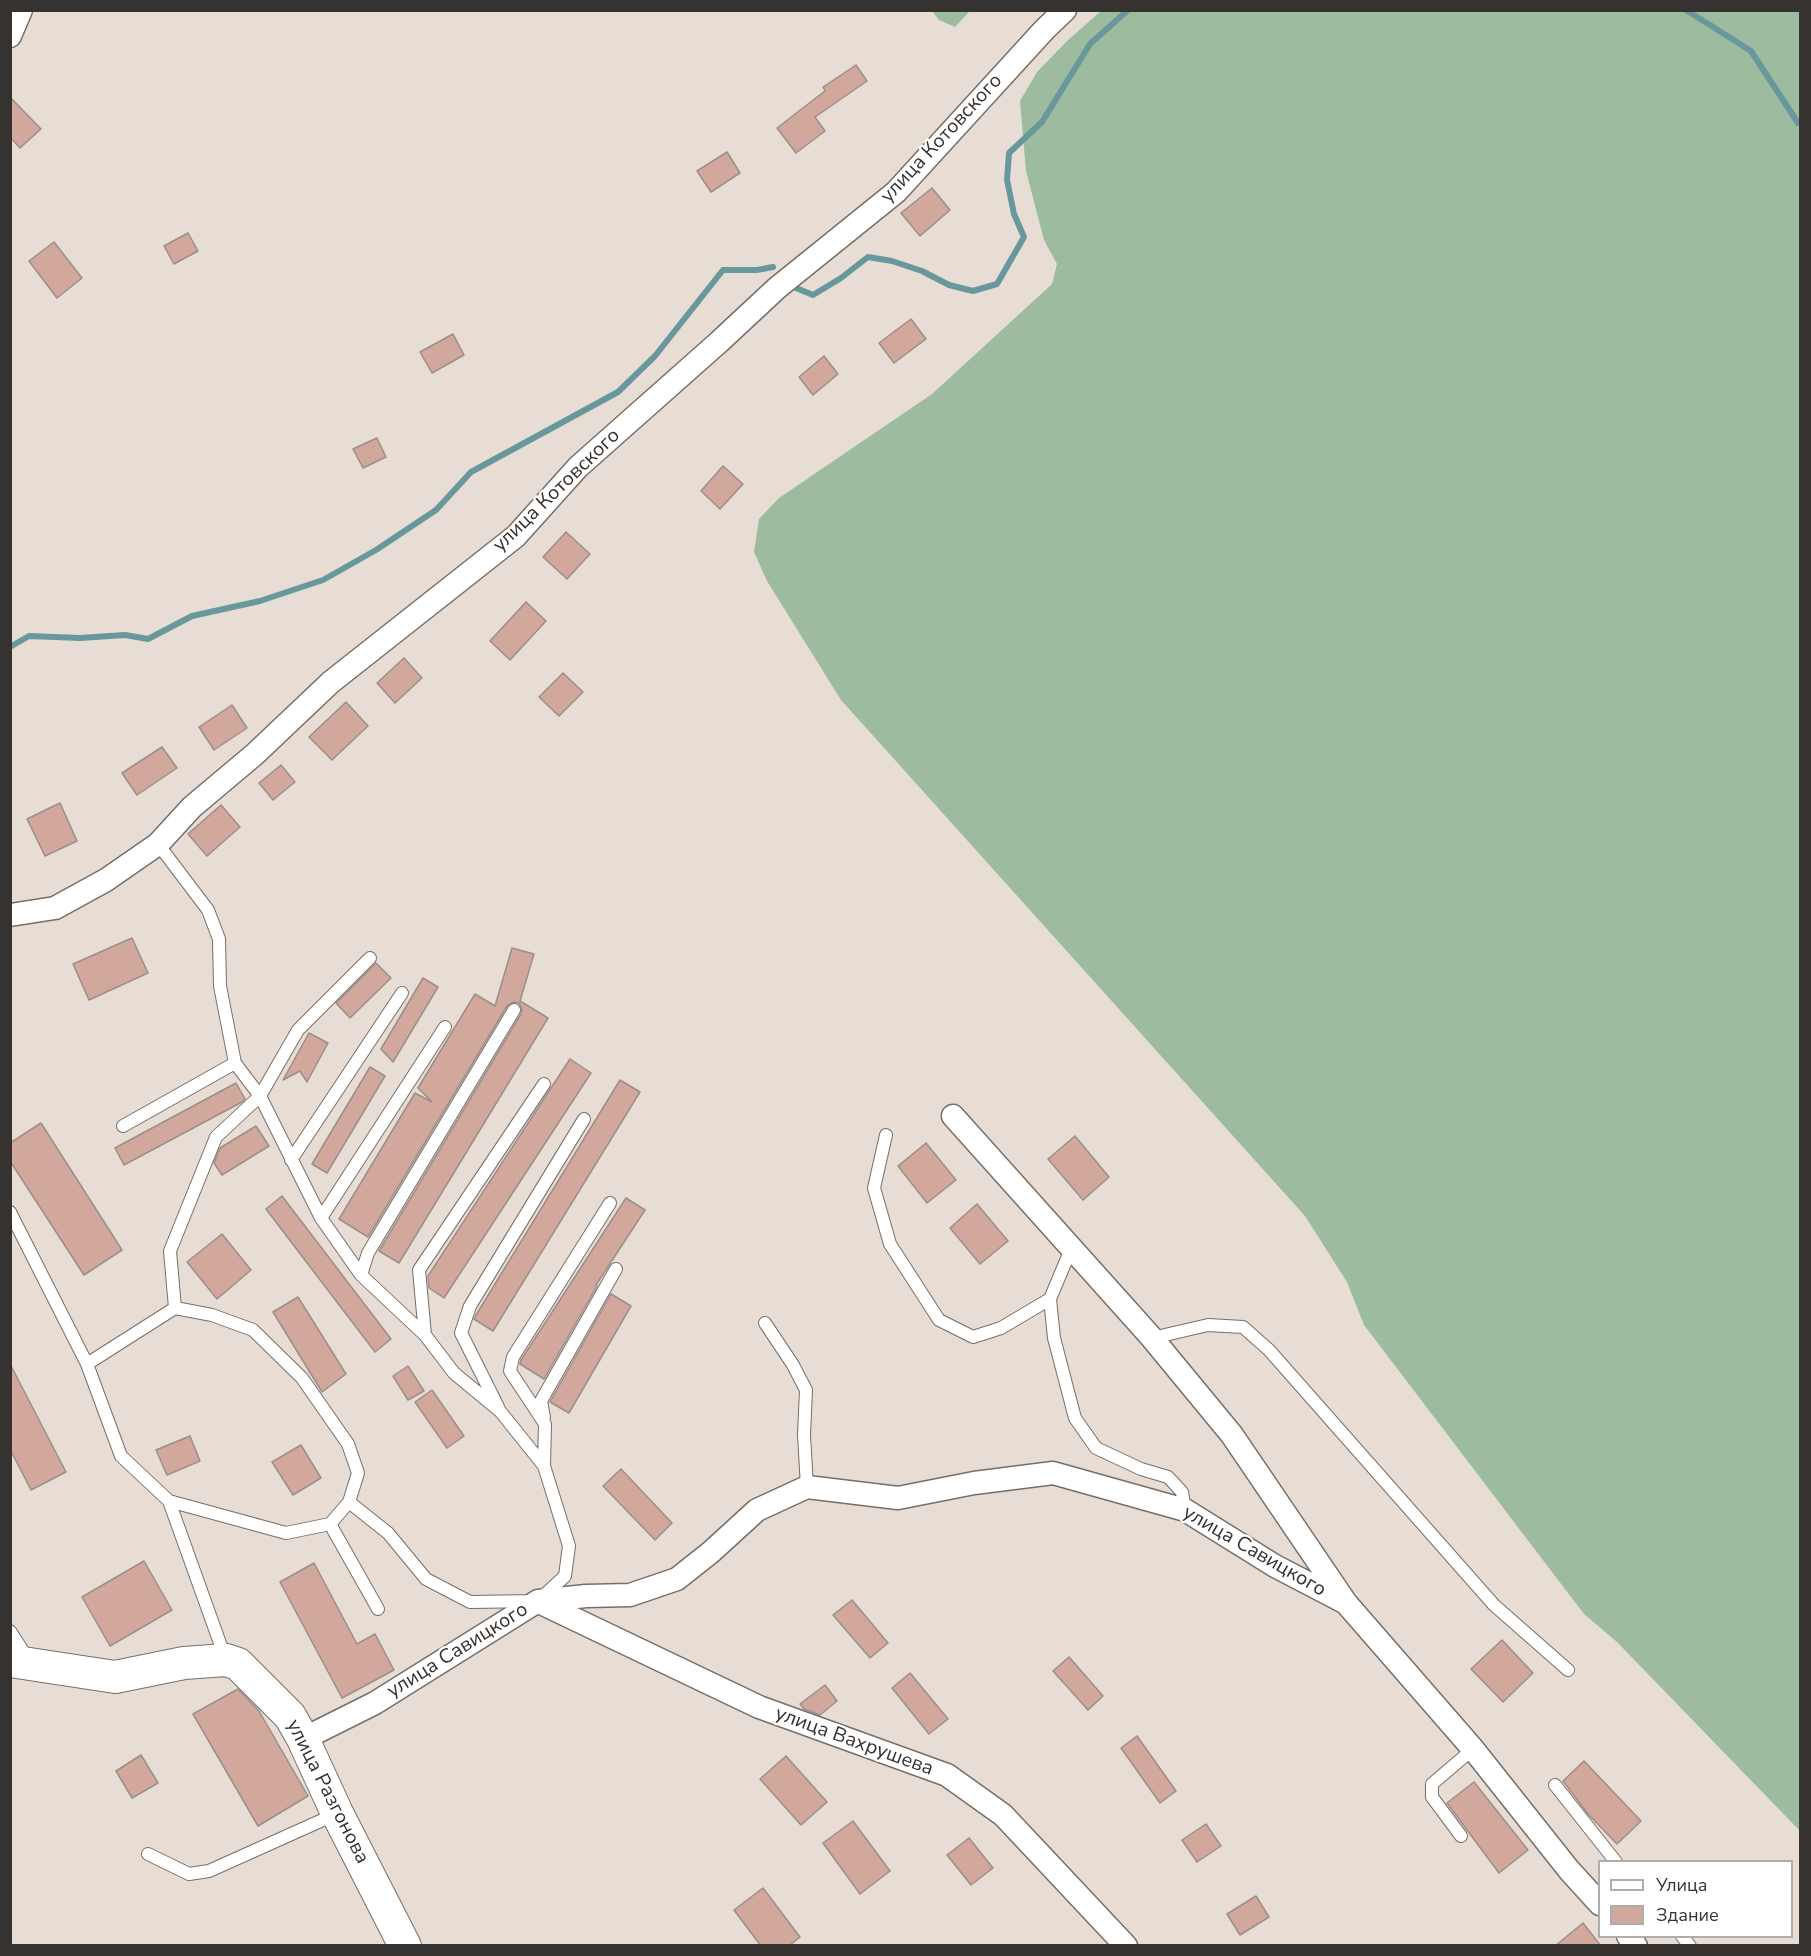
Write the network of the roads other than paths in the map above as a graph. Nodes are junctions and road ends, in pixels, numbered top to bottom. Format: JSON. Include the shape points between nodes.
{"nodes":[{"id":1,"x":21,"y":10,"type":"edge"},
{"id":2,"x":1065,"y":10,"type":"edge"},
{"id":3,"x":10,"y":36,"type":"edge"},
{"id":4,"x":158,"y":844,"type":"junction"},
{"id":5,"x":10,"y":915,"type":"edge"},
{"id":6,"x":370,"y":958,"type":"dead end"},
{"id":7,"x":402,"y":993,"type":"dead end"},
{"id":8,"x":514,"y":1010,"type":"dead end"},
{"id":9,"x":445,"y":1027,"type":"dead end"},
{"id":10,"x":235,"y":1063,"type":"junction"},
{"id":11,"x":544,"y":1084,"type":"dead end"},
{"id":12,"x":260,"y":1096,"type":"junction"},
{"id":13,"x":953,"y":1116,"type":"dead end"},
{"id":14,"x":584,"y":1119,"type":"dead end"},
{"id":15,"x":123,"y":1126,"type":"dead end"},
{"id":16,"x":886,"y":1136,"type":"dead end"},
{"id":17,"x":291,"y":1160,"type":"junction"},
{"id":18,"x":610,"y":1203,"type":"dead end"},
{"id":19,"x":10,"y":1212,"type":"edge"},
{"id":20,"x":321,"y":1218,"type":"junction"},
{"id":21,"x":1071,"y":1249,"type":"junction"},
{"id":22,"x":616,"y":1269,"type":"dead end"},
{"id":23,"x":361,"y":1275,"type":"junction"},
{"id":24,"x":1050,"y":1299,"type":"junction"},
{"id":25,"x":176,"y":1308,"type":"junction"},
{"id":26,"x":765,"y":1323,"type":"dead end"},
{"id":27,"x":425,"y":1335,"type":"junction"},
{"id":28,"x":1152,"y":1338,"type":"junction"},
{"id":29,"x":87,"y":1364,"type":"junction"},
{"id":30,"x":500,"y":1411,"type":"junction"},
{"id":31,"x":545,"y":1424,"type":"junction"},
{"id":32,"x":544,"y":1466,"type":"junction"},
{"id":33,"x":807,"y":1487,"type":"junction"},
{"id":34,"x":169,"y":1501,"type":"junction"},
{"id":35,"x":349,"y":1502,"type":"junction"},
{"id":36,"x":1185,"y":1510,"type":"junction"},
{"id":37,"x":330,"y":1524,"type":"junction"},
{"id":38,"x":538,"y":1601,"type":"junction"},
{"id":39,"x":1346,"y":1603,"type":"junction"},
{"id":40,"x":378,"y":1609,"type":"dead end"},
{"id":41,"x":10,"y":1631,"type":"edge"},
{"id":42,"x":226,"y":1660,"type":"junction"},
{"id":43,"x":20,"y":1662,"type":"edge"},
{"id":44,"x":1568,"y":1670,"type":"dead end"},
{"id":45,"x":303,"y":1739,"type":"junction"},
{"id":46,"x":1473,"y":1749,"type":"junction"},
{"id":47,"x":1555,"y":1785,"type":"dead end"},
{"id":48,"x":337,"y":1813,"type":"junction"},
{"id":49,"x":1461,"y":1836,"type":"dead end"},
{"id":50,"x":148,"y":1854,"type":"dead end"},
{"id":51,"x":1614,"y":1860,"type":"edge"},
{"id":52,"x":1598,"y":1903,"type":"edge"},
{"id":53,"x":405,"y":1946,"type":"edge"},
{"id":54,"x":1126,"y":1946,"type":"edge"}],
"edges":[{"from":1,"to":3,"type":"street"},
{"from":2,"to":4,"type":"street","name":"улица Котовского","via":[[896,192],[777,288],[578,467],[516,536],[331,682],[192,807]]},
{"from":4,"to":5,"type":"street","name":"улица Котовского","via":[[106,880],[55,908]]},
{"from":4,"to":10,"type":"lane","via":[[208,910],[219,939],[220,986]]},
{"from":6,"to":12,"type":"lane","via":[[298,1029]]},
{"from":7,"to":17,"type":"lane"},
{"from":8,"to":23,"type":"lane","via":[[368,1253]]},
{"from":9,"to":20,"type":"lane"},
{"from":10,"to":12,"type":"lane"},
{"from":10,"to":15,"type":"lane"},
{"from":11,"to":27,"type":"lane","via":[[419,1270]]},
{"from":12,"to":17,"type":"lane"},
{"from":12,"to":25,"type":"lane","via":[[216,1137],[170,1251]]},
{"from":13,"to":21,"type":"street","name":"улица Савицкого"},
{"from":14,"to":30,"type":"lane","via":[[470,1306],[461,1333]]},
{"from":16,"to":24,"type":"lane","via":[[874,1188],[890,1244],[939,1320],[973,1337],[1001,1329]]},
{"from":17,"to":20,"type":"lane"},
{"from":18,"to":31,"type":"lane","via":[[513,1357],[510,1371]]},
{"from":19,"to":29,"type":"lane"},
{"from":20,"to":23,"type":"lane"},
{"from":21,"to":24,"type":"lane"},
{"from":21,"to":28,"type":"street","name":"улица Савицкого"},
{"from":22,"to":31,"type":"lane","via":[[541,1401]]},
{"from":23,"to":27,"type":"lane"},
{"from":24,"to":36,"type":"lane","via":[[1054,1338],[1075,1418],[1096,1448],[1168,1477],[1182,1492]]},
{"from":25,"to":29,"type":"lane"},
{"from":25,"to":35,"type":"lane","via":[[212,1315],[253,1330],[302,1378],[348,1444],[358,1473]]},
{"from":26,"to":33,"type":"lane","via":[[806,1390]]},
{"from":27,"to":30,"type":"lane","via":[[454,1373]]},
{"from":28,"to":39,"type":"street","name":"улица Савицкого","via":[[1232,1435]]},
{"from":28,"to":44,"type":"lane","via":[[1208,1325],[1243,1327],[1269,1350],[1494,1605]]},
{"from":29,"to":34,"type":"lane","via":[[121,1456]]},
{"from":30,"to":32,"type":"lane"},
{"from":31,"to":32,"type":"lane"},
{"from":32,"to":38,"type":"lane","via":[[570,1546],[565,1576]]},
{"from":33,"to":36,"type":"street","name":"улица Савицкого","via":[[898,1498],[1053,1473]]},
{"from":33,"to":38,"type":"street","name":"улица Савицкого","via":[[757,1510],[677,1580],[630,1595]]},
{"from":34,"to":37,"type":"lane","via":[[286,1533]]},
{"from":34,"to":42,"type":"lane"},
{"from":35,"to":37,"type":"lane"},
{"from":35,"to":38,"type":"lane","via":[[388,1533],[426,1580],[470,1602]]},
{"from":36,"to":39,"type":"street","name":"улица Савицкого","via":[[1275,1566]]},
{"from":37,"to":40,"type":"lane"},
{"from":38,"to":45,"type":"street","name":"улица Савицкого","via":[[375,1702]]},
{"from":38,"to":54,"type":"street","name":"улица Вахрушева","via":[[759,1707],[947,1775],[1003,1815]]},
{"from":39,"to":46,"type":"street","name":"улица Савицкого"},
{"from":41,"to":43,"type":"lane"},
{"from":42,"to":43,"type":"street","via":[[184,1663],[115,1677]]},
{"from":42,"to":45,"type":"street","name":"улица Разгонова","via":[[238,1664],[290,1716]]},
{"from":45,"to":48,"type":"street","name":"улица Разгонова"},
{"from":46,"to":49,"type":"lane","via":[[1432,1784],[1432,1797]]},
{"from":46,"to":52,"type":"street","name":"улица Савицкого"},
{"from":47,"to":51,"type":"lane"},
{"from":48,"to":50,"type":"lane","via":[[209,1871],[189,1874]]},
{"from":48,"to":53,"type":"street","name":"улица Разгонова"}]}
